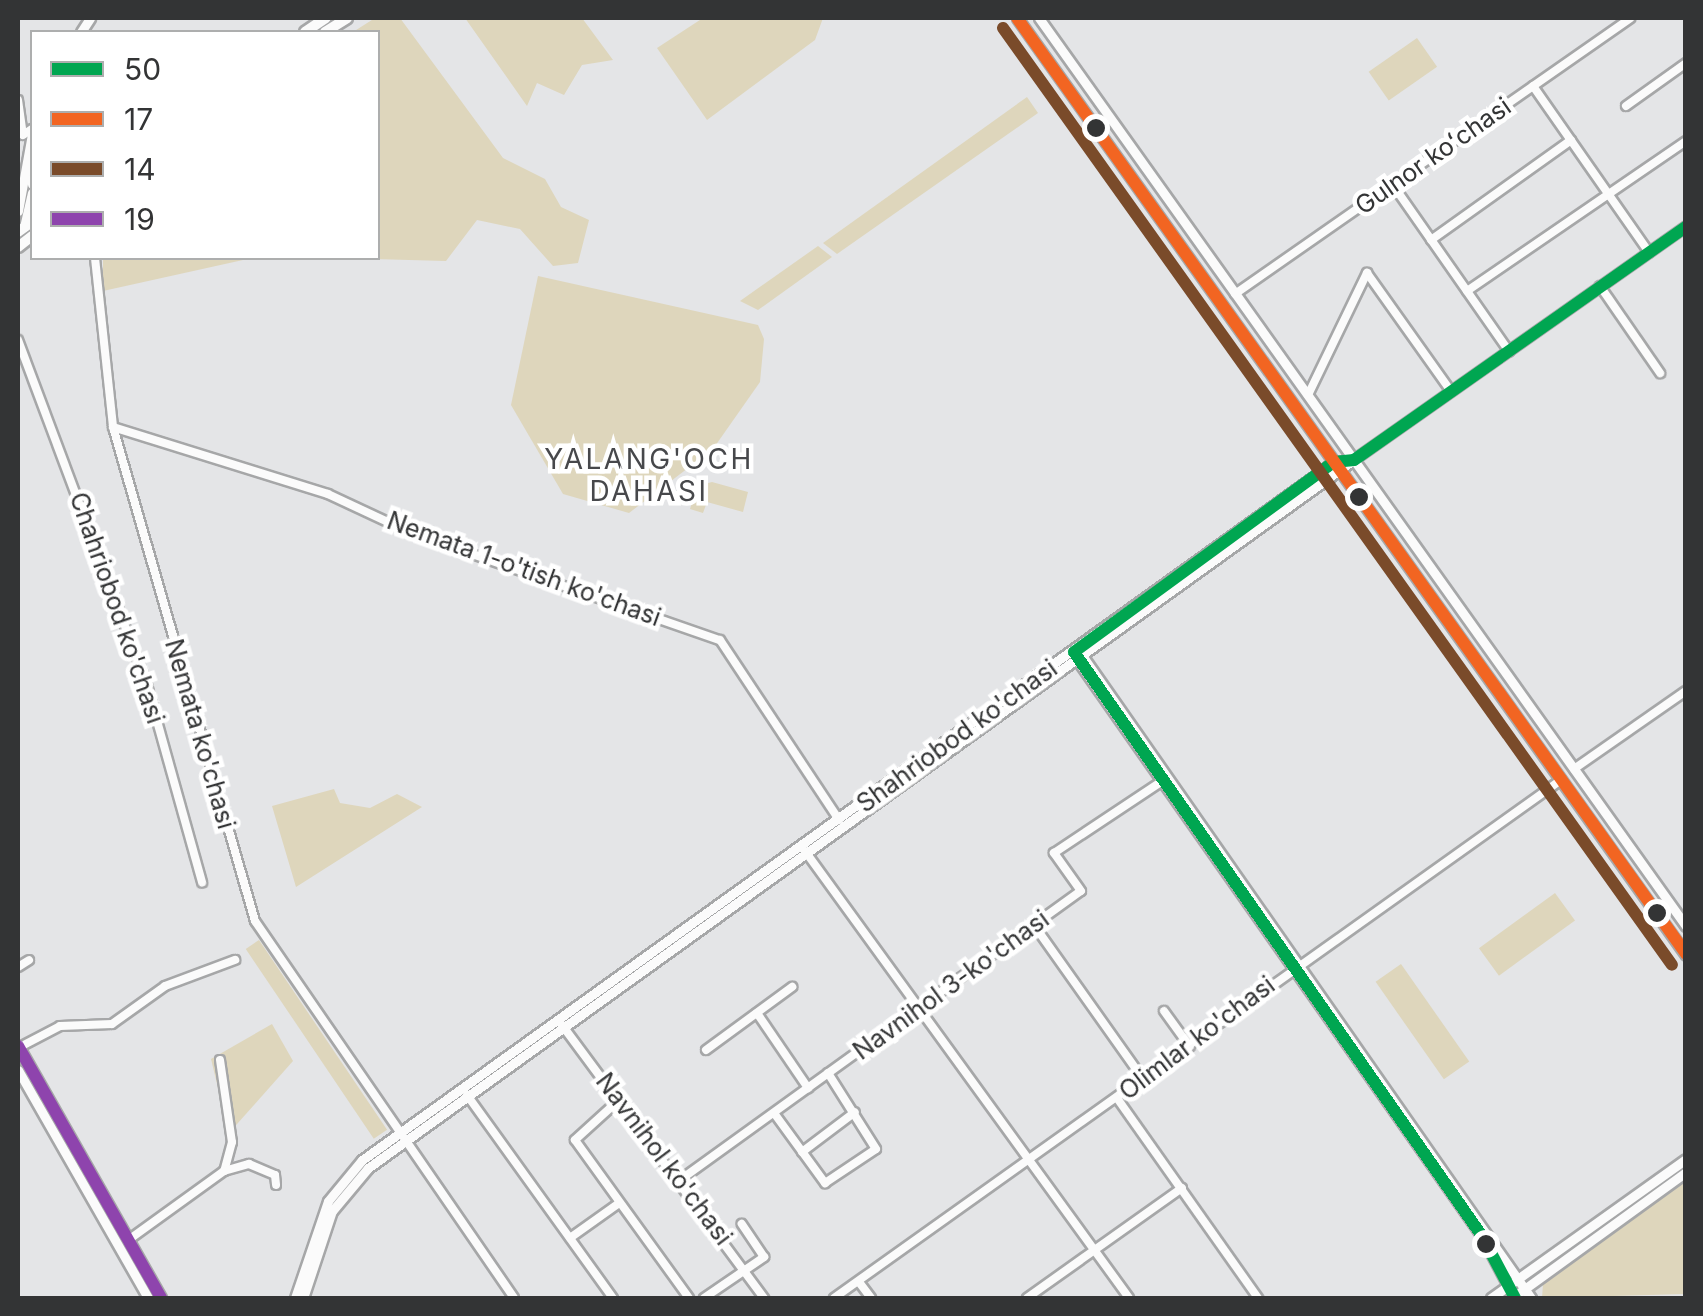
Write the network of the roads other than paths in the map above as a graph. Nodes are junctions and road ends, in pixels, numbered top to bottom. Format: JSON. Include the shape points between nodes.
{"nodes":[{"id":1,"x":1018,"y":18,"type":"edge"},
{"id":2,"x":1039,"y":18,"type":"edge"},
{"id":3,"x":1630,"y":18,"type":"edge"},
{"id":4,"x":1050,"y":34,"type":"junction"},
{"id":5,"x":1036,"y":44,"type":"junction"},
{"id":6,"x":1686,"y":63,"type":"edge"},
{"id":7,"x":1533,"y":86,"type":"junction"},
{"id":8,"x":18,"y":100,"type":"edge"},
{"id":9,"x":1626,"y":106,"type":"dead end"},
{"id":10,"x":26,"y":134,"type":"edge"},
{"id":11,"x":1572,"y":140,"type":"junction"},
{"id":12,"x":1686,"y":141,"type":"edge"},
{"id":13,"x":1393,"y":185,"type":"junction"},
{"id":14,"x":1608,"y":194,"type":"junction"},
{"id":15,"x":30,"y":205,"type":"edge"},
{"id":16,"x":18,"y":211,"type":"edge"},
{"id":17,"x":1686,"y":226,"type":"edge"},
{"id":18,"x":25,"y":234,"type":"edge"},
{"id":19,"x":1431,"y":240,"type":"junction"},
{"id":20,"x":1648,"y":252,"type":"junction"},
{"id":21,"x":95,"y":260,"type":"edge"},
{"id":22,"x":1600,"y":286,"type":"junction"},
{"id":23,"x":1466,"y":290,"type":"junction"},
{"id":24,"x":1236,"y":294,"type":"junction"},
{"id":25,"x":18,"y":340,"type":"edge"},
{"id":26,"x":1508,"y":351,"type":"junction"},
{"id":27,"x":1660,"y":373,"type":"dead end"},
{"id":28,"x":1452,"y":391,"type":"junction"},
{"id":29,"x":1308,"y":395,"type":"junction"},
{"id":30,"x":113,"y":427,"type":"junction"},
{"id":31,"x":1354,"y":460,"type":"junction"},
{"id":32,"x":1334,"y":462,"type":"junction"},
{"id":33,"x":1340,"y":471,"type":"junction"},
{"id":34,"x":1078,"y":656,"type":"junction"},
{"id":35,"x":1518,"y":690,"type":"junction"},
{"id":36,"x":1686,"y":691,"type":"edge"},
{"id":37,"x":1504,"y":700,"type":"junction"},
{"id":38,"x":1574,"y":768,"type":"junction"},
{"id":39,"x":1560,"y":780,"type":"junction"},
{"id":40,"x":1161,"y":782,"type":"junction"},
{"id":41,"x":842,"y":824,"type":"junction"},
{"id":42,"x":1631,"y":849,"type":"junction"},
{"id":43,"x":805,"y":851,"type":"junction"},
{"id":44,"x":1617,"y":859,"type":"junction"},
{"id":45,"x":202,"y":882,"type":"dead end"},
{"id":46,"x":1034,"y":924,"type":"junction"},
{"id":47,"x":1686,"y":926,"type":"edge"},
{"id":48,"x":1686,"y":955,"type":"edge"},
{"id":49,"x":30,"y":960,"type":"dead end"},
{"id":50,"x":235,"y":960,"type":"dead end"},
{"id":51,"x":1297,"y":965,"type":"junction"},
{"id":52,"x":18,"y":968,"type":"edge"},
{"id":53,"x":792,"y":987,"type":"dead end"},
{"id":54,"x":919,"y":1008,"type":"junction"},
{"id":55,"x":1164,"y":1011,"type":"dead end"},
{"id":56,"x":757,"y":1013,"type":"junction"},
{"id":57,"x":562,"y":1026,"type":"junction"},
{"id":58,"x":18,"y":1047,"type":"edge"},
{"id":59,"x":1190,"y":1047,"type":"junction"},
{"id":60,"x":706,"y":1050,"type":"dead end"},
{"id":61,"x":220,"y":1060,"type":"dead end"},
{"id":62,"x":18,"y":1070,"type":"edge"},
{"id":63,"x":828,"y":1073,"type":"junction"},
{"id":64,"x":1143,"y":1079,"type":"junction"},
{"id":65,"x":808,"y":1088,"type":"junction"},
{"id":66,"x":466,"y":1093,"type":"junction"},
{"id":67,"x":1117,"y":1098,"type":"junction"},
{"id":68,"x":620,"y":1099,"type":"junction"},
{"id":69,"x":774,"y":1112,"type":"junction"},
{"id":70,"x":856,"y":1112,"type":"junction"},
{"id":71,"x":402,"y":1137,"type":"junction"},
{"id":72,"x":802,"y":1152,"type":"junction"},
{"id":73,"x":73,"y":1156,"type":"junction"},
{"id":74,"x":1686,"y":1159,"type":"edge"},
{"id":75,"x":1029,"y":1160,"type":"junction"},
{"id":76,"x":224,"y":1172,"type":"junction"},
{"id":77,"x":1686,"y":1172,"type":"edge"},
{"id":78,"x":680,"y":1180,"type":"junction"},
{"id":79,"x":276,"y":1185,"type":"dead end"},
{"id":80,"x":91,"y":1188,"type":"junction"},
{"id":81,"x":1182,"y":1188,"type":"junction"},
{"id":82,"x":619,"y":1203,"type":"junction"},
{"id":83,"x":742,"y":1224,"type":"dead end"},
{"id":84,"x":570,"y":1238,"type":"junction"},
{"id":85,"x":127,"y":1241,"type":"junction"},
{"id":86,"x":1094,"y":1251,"type":"junction"},
{"id":87,"x":746,"y":1270,"type":"junction"},
{"id":88,"x":1522,"y":1276,"type":"junction"},
{"id":89,"x":859,"y":1282,"type":"junction"},
{"id":90,"x":1511,"y":1285,"type":"junction"},
{"id":91,"x":1528,"y":1293,"type":"edge"},
{"id":92,"x":148,"y":1298,"type":"edge"},
{"id":93,"x":161,"y":1298,"type":"edge"},
{"id":94,"x":295,"y":1298,"type":"edge"},
{"id":95,"x":304,"y":1298,"type":"edge"},
{"id":96,"x":514,"y":1298,"type":"edge"},
{"id":97,"x":613,"y":1298,"type":"edge"},
{"id":98,"x":689,"y":1298,"type":"edge"},
{"id":99,"x":704,"y":1298,"type":"edge"},
{"id":100,"x":764,"y":1298,"type":"edge"},
{"id":101,"x":834,"y":1298,"type":"edge"},
{"id":102,"x":871,"y":1298,"type":"edge"},
{"id":103,"x":1027,"y":1298,"type":"edge"},
{"id":104,"x":1128,"y":1298,"type":"edge"},
{"id":105,"x":1258,"y":1298,"type":"edge"},
{"id":106,"x":1491,"y":1298,"type":"edge"},
{"id":107,"x":1514,"y":1298,"type":"edge"}],
"edges":[{"from":1,"to":5,"type":"main road"},
{"from":2,"to":4,"type":"main road"},
{"from":3,"to":7,"type":"street","name":"Gulnor koʻchasi"},
{"from":4,"to":5,"type":"main road"},
{"from":4,"to":24,"type":"main road"},
{"from":5,"to":32,"type":"main road"},
{"from":6,"to":9,"type":"street"},
{"from":7,"to":11,"type":"street"},
{"from":7,"to":13,"type":"street","name":"Gulnor koʻchasi"},
{"from":8,"to":10,"type":"street"},
{"from":10,"to":16,"type":"main road"},
{"from":11,"to":14,"type":"street"},
{"from":11,"to":19,"type":"street"},
{"from":12,"to":14,"type":"street"},
{"from":13,"to":19,"type":"street"},
{"from":13,"to":24,"type":"street","name":"Gulnor koʻchasi"},
{"from":14,"to":20,"type":"street"},
{"from":14,"to":23,"type":"street"},
{"from":15,"to":18,"type":"main road"},
{"from":17,"to":20,"type":"street"},
{"from":19,"to":23,"type":"street"},
{"from":20,"to":22,"type":"street"},
{"from":21,"to":30,"type":"street","name":"Nemata ko'chasi"},
{"from":22,"to":26,"type":"street"},
{"from":22,"to":27,"type":"street"},
{"from":23,"to":26,"type":"street"},
{"from":24,"to":29,"type":"main road"},
{"from":25,"to":45,"type":"street","name":"Chahriobod ko'chasi","via":[[147,686]]},
{"from":26,"to":28,"type":"street"},
{"from":28,"to":29,"type":"street","via":[[1367,273]]},
{"from":28,"to":31,"type":"street"},
{"from":29,"to":31,"type":"main road"},
{"from":30,"to":41,"type":"street","name":"Nemata 1-o'tish ko'chasi","via":[[328,494],[409,532],[720,640]]},
{"from":30,"to":71,"type":"street","name":"Nemata ko'chasi","via":[[259,931]]},
{"from":31,"to":32,"type":"main road"},
{"from":31,"to":33,"type":"main road","name":"Shahriobod ko'chasi"},
{"from":31,"to":35,"type":"main road"},
{"from":32,"to":33,"type":"main road"},
{"from":32,"to":34,"type":"main road","name":"Shahriobod ko'chasi"},
{"from":33,"to":34,"type":"main road","name":"Shahriobod ko'chasi"},
{"from":33,"to":37,"type":"main road"},
{"from":34,"to":40,"type":"main road"},
{"from":34,"to":41,"type":"main road","name":"Shahriobod ko'chasi"},
{"from":34,"to":51,"type":"main road"},
{"from":35,"to":37,"type":"main road"},
{"from":35,"to":38,"type":"main road"},
{"from":36,"to":38,"type":"street"},
{"from":37,"to":39,"type":"main road"},
{"from":38,"to":42,"type":"main road"},
{"from":39,"to":44,"type":"main road"},
{"from":39,"to":51,"type":"street","name":"Olimlar ko'chasi"},
{"from":40,"to":46,"type":"street","name":"Navnihol 3-ko'chasi","via":[[1054,853],[1080,891]]},
{"from":40,"to":51,"type":"main road"},
{"from":41,"to":43,"type":"main road","name":"Shahriobod ko'chasi"},
{"from":42,"to":44,"type":"main road"},
{"from":42,"to":47,"type":"main road"},
{"from":43,"to":54,"type":"street"},
{"from":43,"to":57,"type":"main road","name":"Shahriobod ko'chasi"},
{"from":44,"to":48,"type":"main road"},
{"from":46,"to":54,"type":"street","name":"Navnihol 3-ko'chasi"},
{"from":46,"to":64,"type":"street"},
{"from":49,"to":52,"type":"street"},
{"from":50,"to":58,"type":"street","via":[[165,986],[112,1024],[60,1026]]},
{"from":51,"to":59,"type":"street","name":"Olimlar ko'chasi"},
{"from":51,"to":88,"type":"main road"},
{"from":51,"to":90,"type":"main road"},
{"from":53,"to":56,"type":"street"},
{"from":54,"to":63,"type":"street","name":"Navnihol 3-ko'chasi"},
{"from":54,"to":75,"type":"street"},
{"from":55,"to":59,"type":"street"},
{"from":56,"to":60,"type":"street"},
{"from":56,"to":65,"type":"street"},
{"from":57,"to":66,"type":"main road","name":"Shahriobod ko'chasi"},
{"from":57,"to":68,"type":"street","name":"Navnihol ko'chasi"},
{"from":58,"to":73,"type":"main road"},
{"from":59,"to":64,"type":"street","name":"Olimlar ko'chasi"},
{"from":61,"to":76,"type":"street","via":[[232,1142]]},
{"from":62,"to":73,"type":"main road"},
{"from":63,"to":65,"type":"street","name":"Navnihol 3-ko'chasi"},
{"from":63,"to":70,"type":"street"},
{"from":64,"to":67,"type":"street","name":"Olimlar ko'chasi"},
{"from":65,"to":69,"type":"street","name":"Navnihol 3-ko'chasi"},
{"from":66,"to":71,"type":"main road","name":"Shahriobod ko'chasi"},
{"from":66,"to":84,"type":"street"},
{"from":67,"to":75,"type":"street","name":"Olimlar ko'chasi"},
{"from":67,"to":81,"type":"street"},
{"from":68,"to":78,"type":"street","name":"Navnihol ko'chasi"},
{"from":68,"to":82,"type":"street","via":[[574,1136]]},
{"from":69,"to":72,"type":"street"},
{"from":69,"to":78,"type":"street","name":"Navnihol 3-ko'chasi"},
{"from":70,"to":72,"type":"street"},
{"from":70,"to":72,"type":"street","via":[[876,1149],[825,1183]]},
{"from":71,"to":94,"type":"main road","name":"Shahriobod ko'chasi","via":[[335,1189]]},
{"from":71,"to":95,"type":"main road","name":"Shahriobod ko'chasi","via":[[339,1199]]},
{"from":71,"to":96,"type":"street","name":"Nemata ko'chasi"},
{"from":73,"to":80,"type":"main road"},
{"from":74,"to":88,"type":"main road"},
{"from":75,"to":86,"type":"street"},
{"from":75,"to":89,"type":"street","name":"Olimlar ko'chasi"},
{"from":76,"to":79,"type":"street","via":[[249,1164],[275,1175]]},
{"from":76,"to":85,"type":"street"},
{"from":77,"to":91,"type":"main road"},
{"from":78,"to":87,"type":"street","name":"Navnihol ko'chasi"},
{"from":80,"to":85,"type":"main road"},
{"from":80,"to":92,"type":"main road"},
{"from":81,"to":86,"type":"street"},
{"from":81,"to":105,"type":"street"},
{"from":82,"to":84,"type":"street"},
{"from":82,"to":98,"type":"street"},
{"from":83,"to":87,"type":"street","via":[[765,1254]]},
{"from":84,"to":97,"type":"street"},
{"from":85,"to":93,"type":"main road"},
{"from":86,"to":103,"type":"street"},
{"from":86,"to":104,"type":"street"},
{"from":87,"to":99,"type":"street"},
{"from":87,"to":100,"type":"street","name":"Navnihol ko'chasi"},
{"from":88,"to":90,"type":"main road"},
{"from":88,"to":91,"type":"main road"},
{"from":89,"to":101,"type":"street","name":"Olimlar ko'chasi"},
{"from":89,"to":102,"type":"street"},
{"from":90,"to":106,"type":"main road"},
{"from":90,"to":107,"type":"main road"},
{"from":91,"to":107,"type":"main road"}]}
